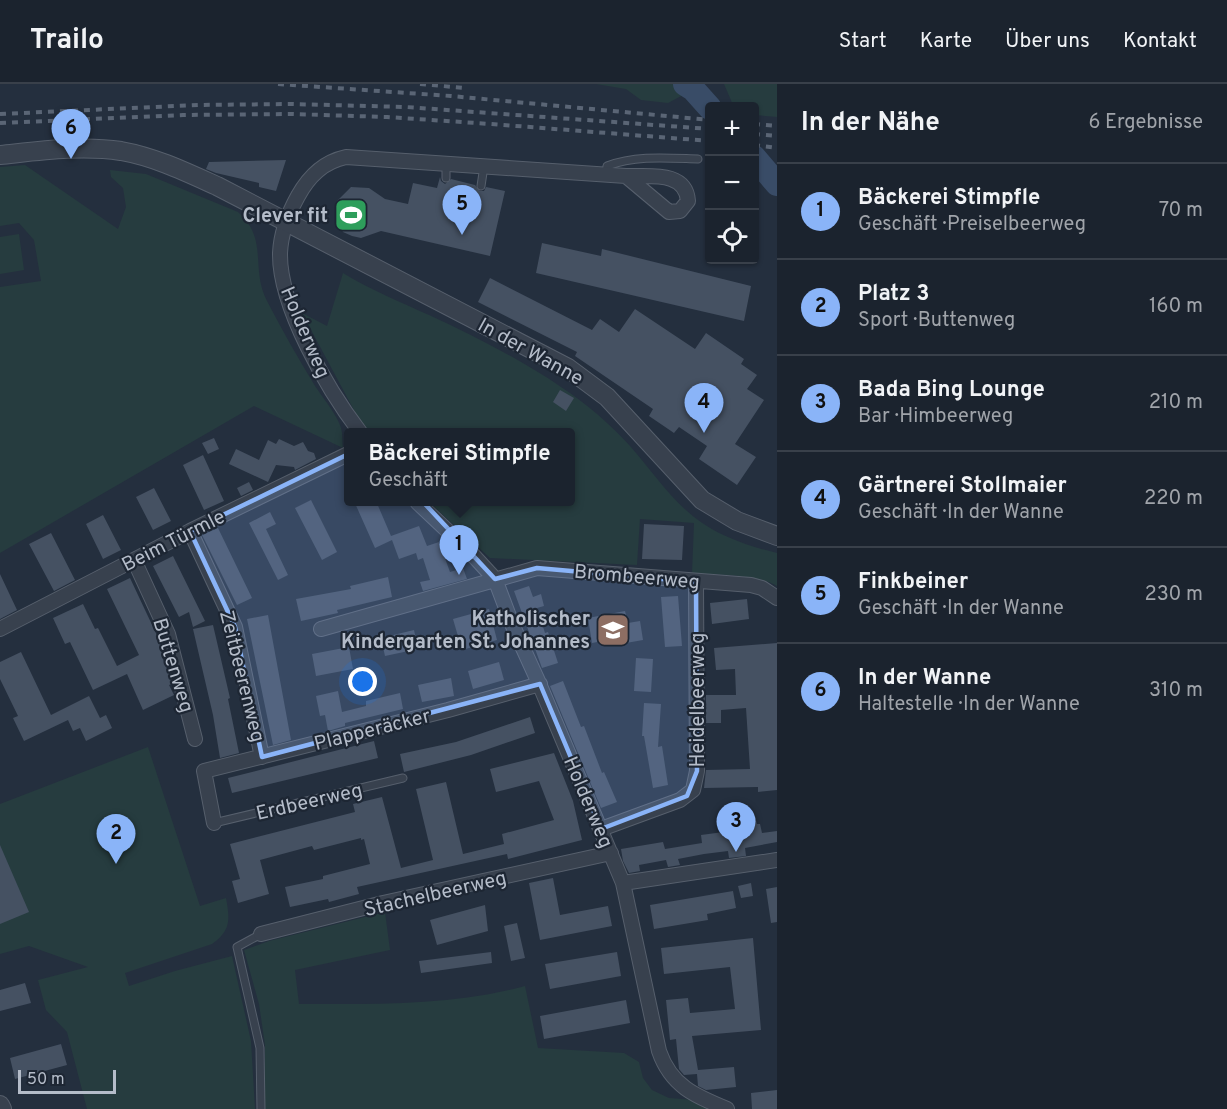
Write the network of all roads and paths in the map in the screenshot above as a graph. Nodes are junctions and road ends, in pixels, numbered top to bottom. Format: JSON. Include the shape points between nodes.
{"nodes":[{"id":1,"x":0,"y":155,"type":"edge"},
{"id":2,"x":698,"y":159,"type":"dead end"},
{"id":3,"x":446,"y":163,"type":"junction"},
{"id":4,"x":484,"y":166,"type":"junction"},
{"id":5,"x":606,"y":175,"type":"junction"},
{"id":6,"x":626,"y":176,"type":"dead end"},
{"id":7,"x":446,"y":178,"type":"dead end"},
{"id":8,"x":481,"y":186,"type":"dead end"},
{"id":9,"x":285,"y":222,"type":"junction"},
{"id":10,"x":357,"y":428,"type":"edge"},
{"id":11,"x":344,"y":456,"type":"edge"},
{"id":12,"x":422,"y":506,"type":"edge"},
{"id":13,"x":190,"y":531,"type":"junction"},
{"id":14,"x":777,"y":536,"type":"edge"},
{"id":15,"x":134,"y":560,"type":"junction"},
{"id":16,"x":495,"y":579,"type":"junction"},
{"id":17,"x":696,"y":582,"type":"junction"},
{"id":18,"x":777,"y":598,"type":"edge"},
{"id":19,"x":321,"y":628,"type":"dead end"},
{"id":20,"x":0,"y":629,"type":"edge"},
{"id":21,"x":540,"y":684,"type":"junction"},
{"id":22,"x":195,"y":739,"type":"dead end"},
{"id":23,"x":262,"y":757,"type":"junction"},
{"id":24,"x":403,"y":778,"type":"dead end"},
{"id":25,"x":214,"y":823,"type":"joint"},
{"id":26,"x":601,"y":829,"type":"junction"},
{"id":27,"x":610,"y":853,"type":"junction"},
{"id":28,"x":777,"y":860,"type":"edge"},
{"id":29,"x":623,"y":884,"type":"junction"},
{"id":30,"x":261,"y":934,"type":"joint"},
{"id":31,"x":261,"y":1109,"type":"edge"},
{"id":32,"x":727,"y":1109,"type":"edge"}],
"edges":[{"from":1,"to":9,"type":"street","name":"In der Wanne","via":[[77,149],[119,151],[185,171]]},
{"from":2,"to":5,"type":"lane","via":[[621,161],[607,166]]},
{"from":3,"to":4,"type":"street"},
{"from":3,"to":7,"type":"lane"},
{"from":3,"to":9,"type":"street","via":[[335,159],[313,174]]},
{"from":4,"to":5,"type":"street"},
{"from":4,"to":8,"type":"lane"},
{"from":5,"to":6,"type":"street"},
{"from":9,"to":10,"type":"street","name":"Holderweg","via":[[280,252],[287,295],[315,359]]},
{"from":9,"to":14,"type":"street","name":"In der Wanne","via":[[568,368],[607,396],[702,500],[737,521]]},
{"from":11,"to":13,"type":"street","name":"Beim Türmle"},
{"from":12,"to":16,"type":"street","name":"Holderweg"},
{"from":13,"to":15,"type":"street","name":"Beim Türmle"},
{"from":13,"to":23,"type":"street","name":"Zeitbeerenweg","via":[[235,627]]},
{"from":15,"to":20,"type":"street","name":"Beim Türmle"},
{"from":15,"to":22,"type":"street","name":"Buttenweg","via":[[168,634]]},
{"from":16,"to":17,"type":"street","name":"Brombeerweg","via":[[537,568]]},
{"from":16,"to":19,"type":"street","name":"Brombeerweg"},
{"from":16,"to":21,"type":"street","name":"Holderweg"},
{"from":17,"to":18,"type":"street","name":"Brombeerweg","via":[[751,585]]},
{"from":17,"to":26,"type":"street","name":"Heidelbeerweg","via":[[698,771],[693,790],[680,800]]},
{"from":21,"to":23,"type":"street","name":"Plapperäcker"},
{"from":21,"to":26,"type":"street","name":"Holderweg"},
{"from":23,"to":25,"type":"street","name":"Plapperäcker","via":[[204,771]]},
{"from":24,"to":25,"type":"lane","name":"Erdbeerweg"},
{"from":26,"to":27,"type":"street","name":"Holderweg"},
{"from":27,"to":29,"type":"street","name":"Holderweg"},
{"from":27,"to":30,"type":"street","name":"Stachelbeerweg"},
{"from":28,"to":29,"type":"street"},
{"from":29,"to":32,"type":"street","name":"Holderweg","via":[[663,1064],[685,1089]]},
{"from":30,"to":31,"type":"lane","via":[[237,946],[260,1048]]}]}
